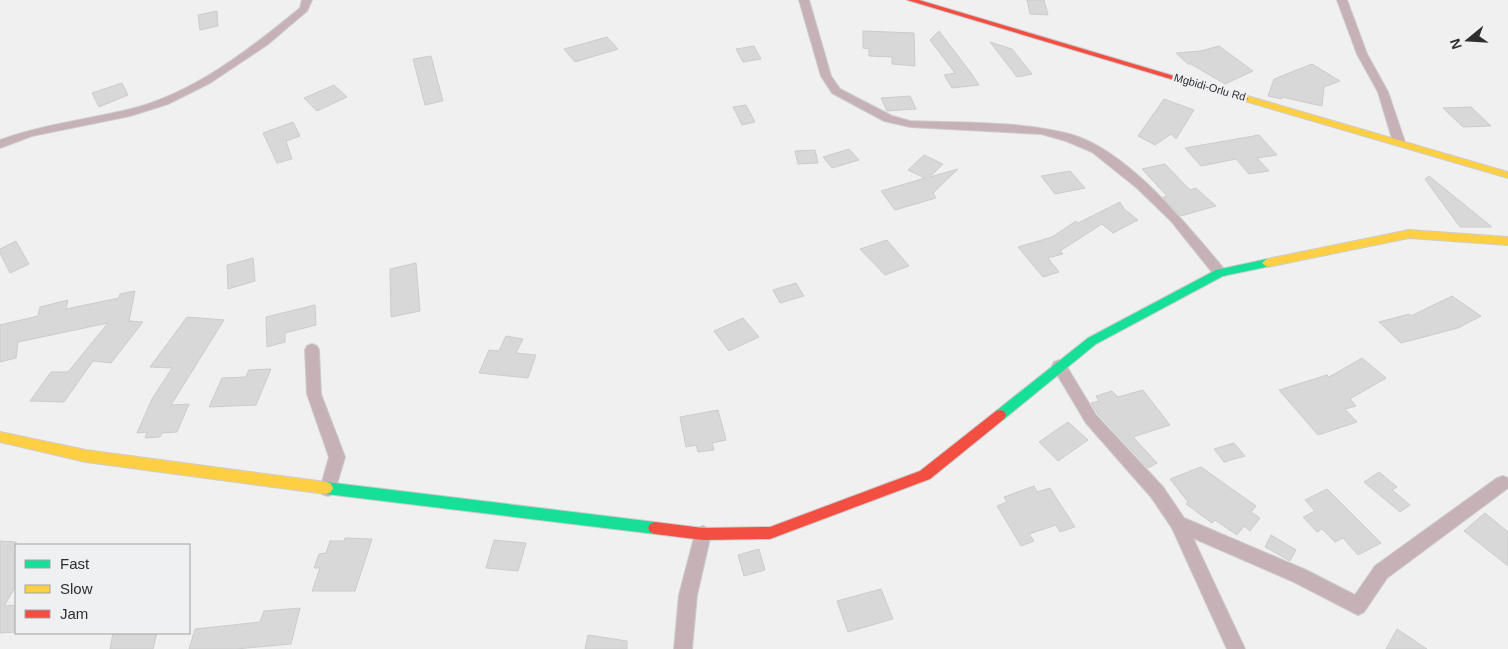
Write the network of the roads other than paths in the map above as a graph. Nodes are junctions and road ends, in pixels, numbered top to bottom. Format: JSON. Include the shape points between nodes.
{"nodes":[{"id":1,"x":307,"y":0,"type":"edge"},
{"id":2,"x":804,"y":0,"type":"edge"},
{"id":3,"x":911,"y":0,"type":"edge"},
{"id":4,"x":1342,"y":0,"type":"edge"},
{"id":5,"x":1399,"y":142,"type":"junction"},
{"id":6,"x":0,"y":144,"type":"edge"},
{"id":7,"x":1508,"y":175,"type":"edge"},
{"id":8,"x":1508,"y":241,"type":"edge"},
{"id":9,"x":1220,"y":273,"type":"junction"},
{"id":10,"x":312,"y":350,"type":"dead end"},
{"id":11,"x":1059,"y":366,"type":"junction"},
{"id":12,"x":0,"y":437,"type":"edge"},
{"id":13,"x":1503,"y":483,"type":"dead end"},
{"id":14,"x":328,"y":489,"type":"junction"},
{"id":15,"x":1178,"y":523,"type":"junction"},
{"id":16,"x":703,"y":534,"type":"junction"},
{"id":17,"x":683,"y":649,"type":"edge"},
{"id":18,"x":1236,"y":649,"type":"edge"}],
"edges":[{"from":1,"to":6,"type":"street","via":[[304,9],[264,43],[206,81],[164,102],[130,113],[29,133]]},
{"from":2,"to":9,"type":"street","via":[[826,76],[836,92],[888,119],[910,124],[1041,132],[1070,138],[1096,149],[1142,185],[1175,218]]},
{"from":3,"to":5,"type":"street","name":"Mgbidi-Orlu Rd"},
{"from":4,"to":5,"type":"street","via":[[1362,54],[1383,92]]},
{"from":5,"to":7,"type":"street","name":"Mgbidi-Orlu Rd"},
{"from":8,"to":9,"type":"street","via":[[1409,234]]},
{"from":9,"to":11,"type":"street","via":[[1092,340]]},
{"from":10,"to":14,"type":"street","via":[[314,394],[337,457]]},
{"from":11,"to":15,"type":"street","via":[[1091,420],[1157,492]]},
{"from":11,"to":16,"type":"street","via":[[925,475],[770,533]]},
{"from":12,"to":14,"type":"street","via":[[86,456]]},
{"from":13,"to":15,"type":"street","via":[[1381,572],[1358,606],[1300,576]]},
{"from":14,"to":16,"type":"street"},
{"from":15,"to":18,"type":"street"},
{"from":16,"to":17,"type":"street","via":[[688,595]]}]}
